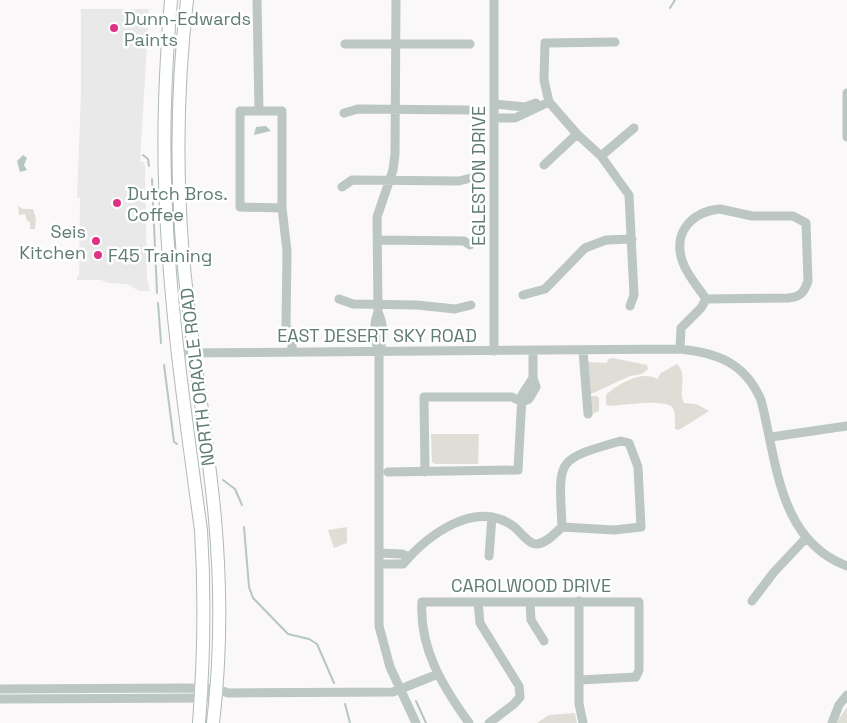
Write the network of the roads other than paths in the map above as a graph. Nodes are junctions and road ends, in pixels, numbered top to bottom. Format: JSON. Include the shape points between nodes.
{"nodes":[{"id":1,"x":171,"y":0,"type":"edge"},
{"id":2,"x":186,"y":0,"type":"edge"},
{"id":3,"x":257,"y":0,"type":"edge"},
{"id":4,"x":396,"y":0,"type":"edge"},
{"id":5,"x":494,"y":0,"type":"edge"},
{"id":6,"x":615,"y":42,"type":"dead end"},
{"id":7,"x":396,"y":43,"type":"junction"},
{"id":8,"x":345,"y":44,"type":"dead end"},
{"id":9,"x":470,"y":44,"type":"dead end"},
{"id":10,"x":847,"y":93,"type":"edge"},
{"id":11,"x":549,"y":102,"type":"junction"},
{"id":12,"x":494,"y":104,"type":"junction"},
{"id":13,"x":510,"y":106,"type":"junction"},
{"id":14,"x":395,"y":109,"type":"junction"},
{"id":15,"x":470,"y":110,"type":"dead end"},
{"id":16,"x":259,"y":111,"type":"junction"},
{"id":17,"x":344,"y":113,"type":"dead end"},
{"id":18,"x":515,"y":118,"type":"junction"},
{"id":19,"x":494,"y":122,"type":"junction"},
{"id":20,"x":634,"y":128,"type":"dead end"},
{"id":21,"x":577,"y":134,"type":"junction"},
{"id":22,"x":847,"y":137,"type":"edge"},
{"id":23,"x":601,"y":156,"type":"junction"},
{"id":24,"x":544,"y":165,"type":"dead end"},
{"id":25,"x":164,"y":169,"type":"junction"},
{"id":26,"x":471,"y":178,"type":"dead end"},
{"id":27,"x":390,"y":179,"type":"junction"},
{"id":28,"x":342,"y":187,"type":"dead end"},
{"id":29,"x":282,"y":208,"type":"junction"},
{"id":30,"x":182,"y":230,"type":"junction"},
{"id":31,"x":632,"y":239,"type":"junction"},
{"id":32,"x":378,"y":240,"type":"junction"},
{"id":33,"x":470,"y":245,"type":"dead end"},
{"id":34,"x":523,"y":295,"type":"dead end"},
{"id":35,"x":339,"y":299,"type":"dead end"},
{"id":36,"x":706,"y":299,"type":"junction"},
{"id":37,"x":471,"y":305,"type":"dead end"},
{"id":38,"x":630,"y":306,"type":"dead end"},
{"id":39,"x":378,"y":308,"type":"junction"},
{"id":40,"x":579,"y":350,"type":"junction"},
{"id":41,"x":680,"y":350,"type":"junction"},
{"id":42,"x":193,"y":352,"type":"junction"},
{"id":43,"x":292,"y":352,"type":"junction"},
{"id":44,"x":379,"y":352,"type":"junction"},
{"id":45,"x":494,"y":352,"type":"junction"},
{"id":46,"x":533,"y":352,"type":"junction"},
{"id":47,"x":178,"y":353,"type":"junction"},
{"id":48,"x":522,"y":402,"type":"junction"},
{"id":49,"x":588,"y":414,"type":"dead end"},
{"id":50,"x":847,"y":426,"type":"edge"},
{"id":51,"x":771,"y":437,"type":"junction"},
{"id":52,"x":388,"y":472,"type":"dead end"},
{"id":53,"x":425,"y":472,"type":"junction"},
{"id":54,"x":492,"y":517,"type":"junction"},
{"id":55,"x":562,"y":527,"type":"junction"},
{"id":56,"x":806,"y":538,"type":"junction"},
{"id":57,"x":380,"y":553,"type":"junction"},
{"id":58,"x":489,"y":556,"type":"dead end"},
{"id":59,"x":409,"y":557,"type":"junction"},
{"id":60,"x":379,"y":564,"type":"junction"},
{"id":61,"x":847,"y":566,"type":"edge"},
{"id":62,"x":579,"y":601,"type":"junction"},
{"id":63,"x":752,"y":601,"type":"dead end"},
{"id":64,"x":478,"y":602,"type":"junction"},
{"id":65,"x":530,"y":602,"type":"junction"},
{"id":66,"x":544,"y":641,"type":"dead end"},
{"id":67,"x":438,"y":674,"type":"junction"},
{"id":68,"x":580,"y":680,"type":"junction"},
{"id":69,"x":0,"y":689,"type":"edge"},
{"id":70,"x":400,"y":690,"type":"junction"},
{"id":71,"x":201,"y":693,"type":"junction"},
{"id":72,"x":220,"y":693,"type":"junction"},
{"id":73,"x":120,"y":694,"type":"junction"},
{"id":74,"x":847,"y":695,"type":"edge"},
{"id":75,"x":0,"y":699,"type":"edge"},
{"id":76,"x":199,"y":723,"type":"edge"},
{"id":77,"x":213,"y":723,"type":"edge"},
{"id":78,"x":416,"y":723,"type":"edge"},
{"id":79,"x":469,"y":723,"type":"edge"},
{"id":80,"x":489,"y":723,"type":"edge"},
{"id":81,"x":583,"y":723,"type":"edge"},
{"id":82,"x":832,"y":723,"type":"edge"}],
"edges":[{"from":1,"to":25,"type":"highway","name":"NORTH ORACLE ROAD"},
{"from":2,"to":30,"type":"highway","name":"NORTH ORACLE ROAD","via":[[180,97]]},
{"from":3,"to":16,"type":"street"},
{"from":4,"to":7,"type":"street"},
{"from":5,"to":12,"type":"street","name":"EGLESTON DRIVE"},
{"from":6,"to":11,"type":"street","via":[[545,42],[544,80]]},
{"from":7,"to":8,"type":"street"},
{"from":7,"to":9,"type":"street"},
{"from":7,"to":14,"type":"street"},
{"from":10,"to":22,"type":"street"},
{"from":11,"to":13,"type":"street","via":[[525,107]]},
{"from":11,"to":18,"type":"street"},
{"from":11,"to":21,"type":"street"},
{"from":12,"to":13,"type":"street"},
{"from":12,"to":19,"type":"street","name":"EGLESTON DRIVE"},
{"from":13,"to":18,"type":"street"},
{"from":14,"to":15,"type":"street"},
{"from":14,"to":17,"type":"street","via":[[358,109]]},
{"from":14,"to":27,"type":"street","via":[[394,162]]},
{"from":16,"to":29,"type":"street","via":[[282,111]]},
{"from":16,"to":29,"type":"street","via":[[240,111],[240,207]]},
{"from":18,"to":19,"type":"street"},
{"from":19,"to":45,"type":"street","name":"EGLESTON DRIVE"},
{"from":20,"to":23,"type":"street"},
{"from":21,"to":23,"type":"street"},
{"from":21,"to":24,"type":"street"},
{"from":23,"to":31,"type":"street","via":[[629,195]]},
{"from":25,"to":30,"type":"highway","via":[[172,175],[175,224]]},
{"from":25,"to":47,"type":"highway","name":"NORTH ORACLE ROAD"},
{"from":26,"to":27,"type":"street","via":[[459,181]]},
{"from":27,"to":28,"type":"street","via":[[352,180]]},
{"from":27,"to":32,"type":"street","via":[[378,213]]},
{"from":29,"to":43,"type":"street","via":[[287,251],[286,326],[292,335]]},
{"from":30,"to":42,"type":"highway","name":"NORTH ORACLE ROAD"},
{"from":31,"to":34,"type":"street","via":[[606,240],[585,248],[545,289]]},
{"from":31,"to":38,"type":"street","via":[[634,295]]},
{"from":32,"to":33,"type":"street","via":[[464,241]]},
{"from":32,"to":39,"type":"street"},
{"from":35,"to":39,"type":"street"},
{"from":36,"to":36,"type":"street","via":[[798,297],[808,282],[806,223],[793,216],[752,216],[720,210],[696,216],[685,227],[680,240],[683,262]]},
{"from":36,"to":41,"type":"street","via":[[681,328]]},
{"from":37,"to":39,"type":"street","via":[[455,309],[417,304]]},
{"from":39,"to":44,"type":"street","via":[[375,343]]},
{"from":40,"to":41,"type":"street","name":"EAST DESERT SKY ROAD"},
{"from":40,"to":46,"type":"street","name":"EAST DESERT SKY ROAD"},
{"from":40,"to":49,"type":"street"},
{"from":41,"to":51,"type":"street","name":"EAST DESERT SKY ROAD","via":[[718,356],[744,374],[754,384],[761,400]]},
{"from":42,"to":43,"type":"street","name":"EAST DESERT SKY ROAD"},
{"from":42,"to":47,"type":"street","name":"EAST DESERT SKY ROAD"},
{"from":42,"to":72,"type":"highway","name":"NORTH ORACLE ROAD","via":[[215,519]]},
{"from":43,"to":44,"type":"street","name":"EAST DESERT SKY ROAD"},
{"from":44,"to":45,"type":"street","name":"EAST DESERT SKY ROAD"},
{"from":44,"to":57,"type":"street"},
{"from":45,"to":46,"type":"street","name":"EAST DESERT SKY ROAD"},
{"from":46,"to":48,"type":"street","via":[[536,387],[529,399]]},
{"from":47,"to":71,"type":"highway","name":"NORTH ORACLE ROAD","via":[[203,559],[205,635]]},
{"from":48,"to":53,"type":"street","via":[[518,470]]},
{"from":48,"to":53,"type":"street","via":[[512,397],[424,397]]},
{"from":50,"to":51,"type":"street"},
{"from":51,"to":56,"type":"street","name":"EAST DESERT SKY ROAD","via":[[786,506]]},
{"from":52,"to":53,"type":"street"},
{"from":54,"to":55,"type":"street","via":[[512,525],[536,544],[547,540]]},
{"from":54,"to":58,"type":"street"},
{"from":54,"to":59,"type":"street","via":[[471,517],[453,523]]},
{"from":55,"to":55,"type":"street","via":[[614,530],[641,527],[638,467],[630,443],[621,441],[606,445],[577,454],[566,462],[561,475]]},
{"from":56,"to":61,"type":"street","name":"EAST DESERT SKY ROAD","via":[[819,551]]},
{"from":56,"to":63,"type":"street","via":[[779,565]]},
{"from":57,"to":59,"type":"street"},
{"from":57,"to":60,"type":"street"},
{"from":59,"to":60,"type":"street","via":[[403,564]]},
{"from":60,"to":70,"type":"street","via":[[379,626],[383,647]]},
{"from":62,"to":65,"type":"street","name":"CAROLWOOD DRIVE"},
{"from":62,"to":68,"type":"street"},
{"from":62,"to":68,"type":"street","name":"CAROLWOOD DRIVE","via":[[640,602],[637,678]]},
{"from":64,"to":65,"type":"street","name":"CAROLWOOD DRIVE"},
{"from":64,"to":67,"type":"street","name":"CAROLWOOD DRIVE","via":[[422,602],[425,643]]},
{"from":64,"to":80,"type":"street","via":[[480,624],[519,686],[522,697]]},
{"from":65,"to":66,"type":"street","via":[[531,620]]},
{"from":67,"to":70,"type":"street"},
{"from":67,"to":79,"type":"street"},
{"from":68,"to":81,"type":"street","via":[[579,704]]},
{"from":69,"to":73,"type":"street"},
{"from":70,"to":72,"type":"street"},
{"from":70,"to":78,"type":"street"},
{"from":71,"to":72,"type":"street"},
{"from":71,"to":73,"type":"street"},
{"from":71,"to":76,"type":"highway","name":"NORTH ORACLE ROAD"},
{"from":72,"to":77,"type":"highway","name":"NORTH ORACLE ROAD"},
{"from":73,"to":75,"type":"street"},
{"from":74,"to":82,"type":"street"}]}
